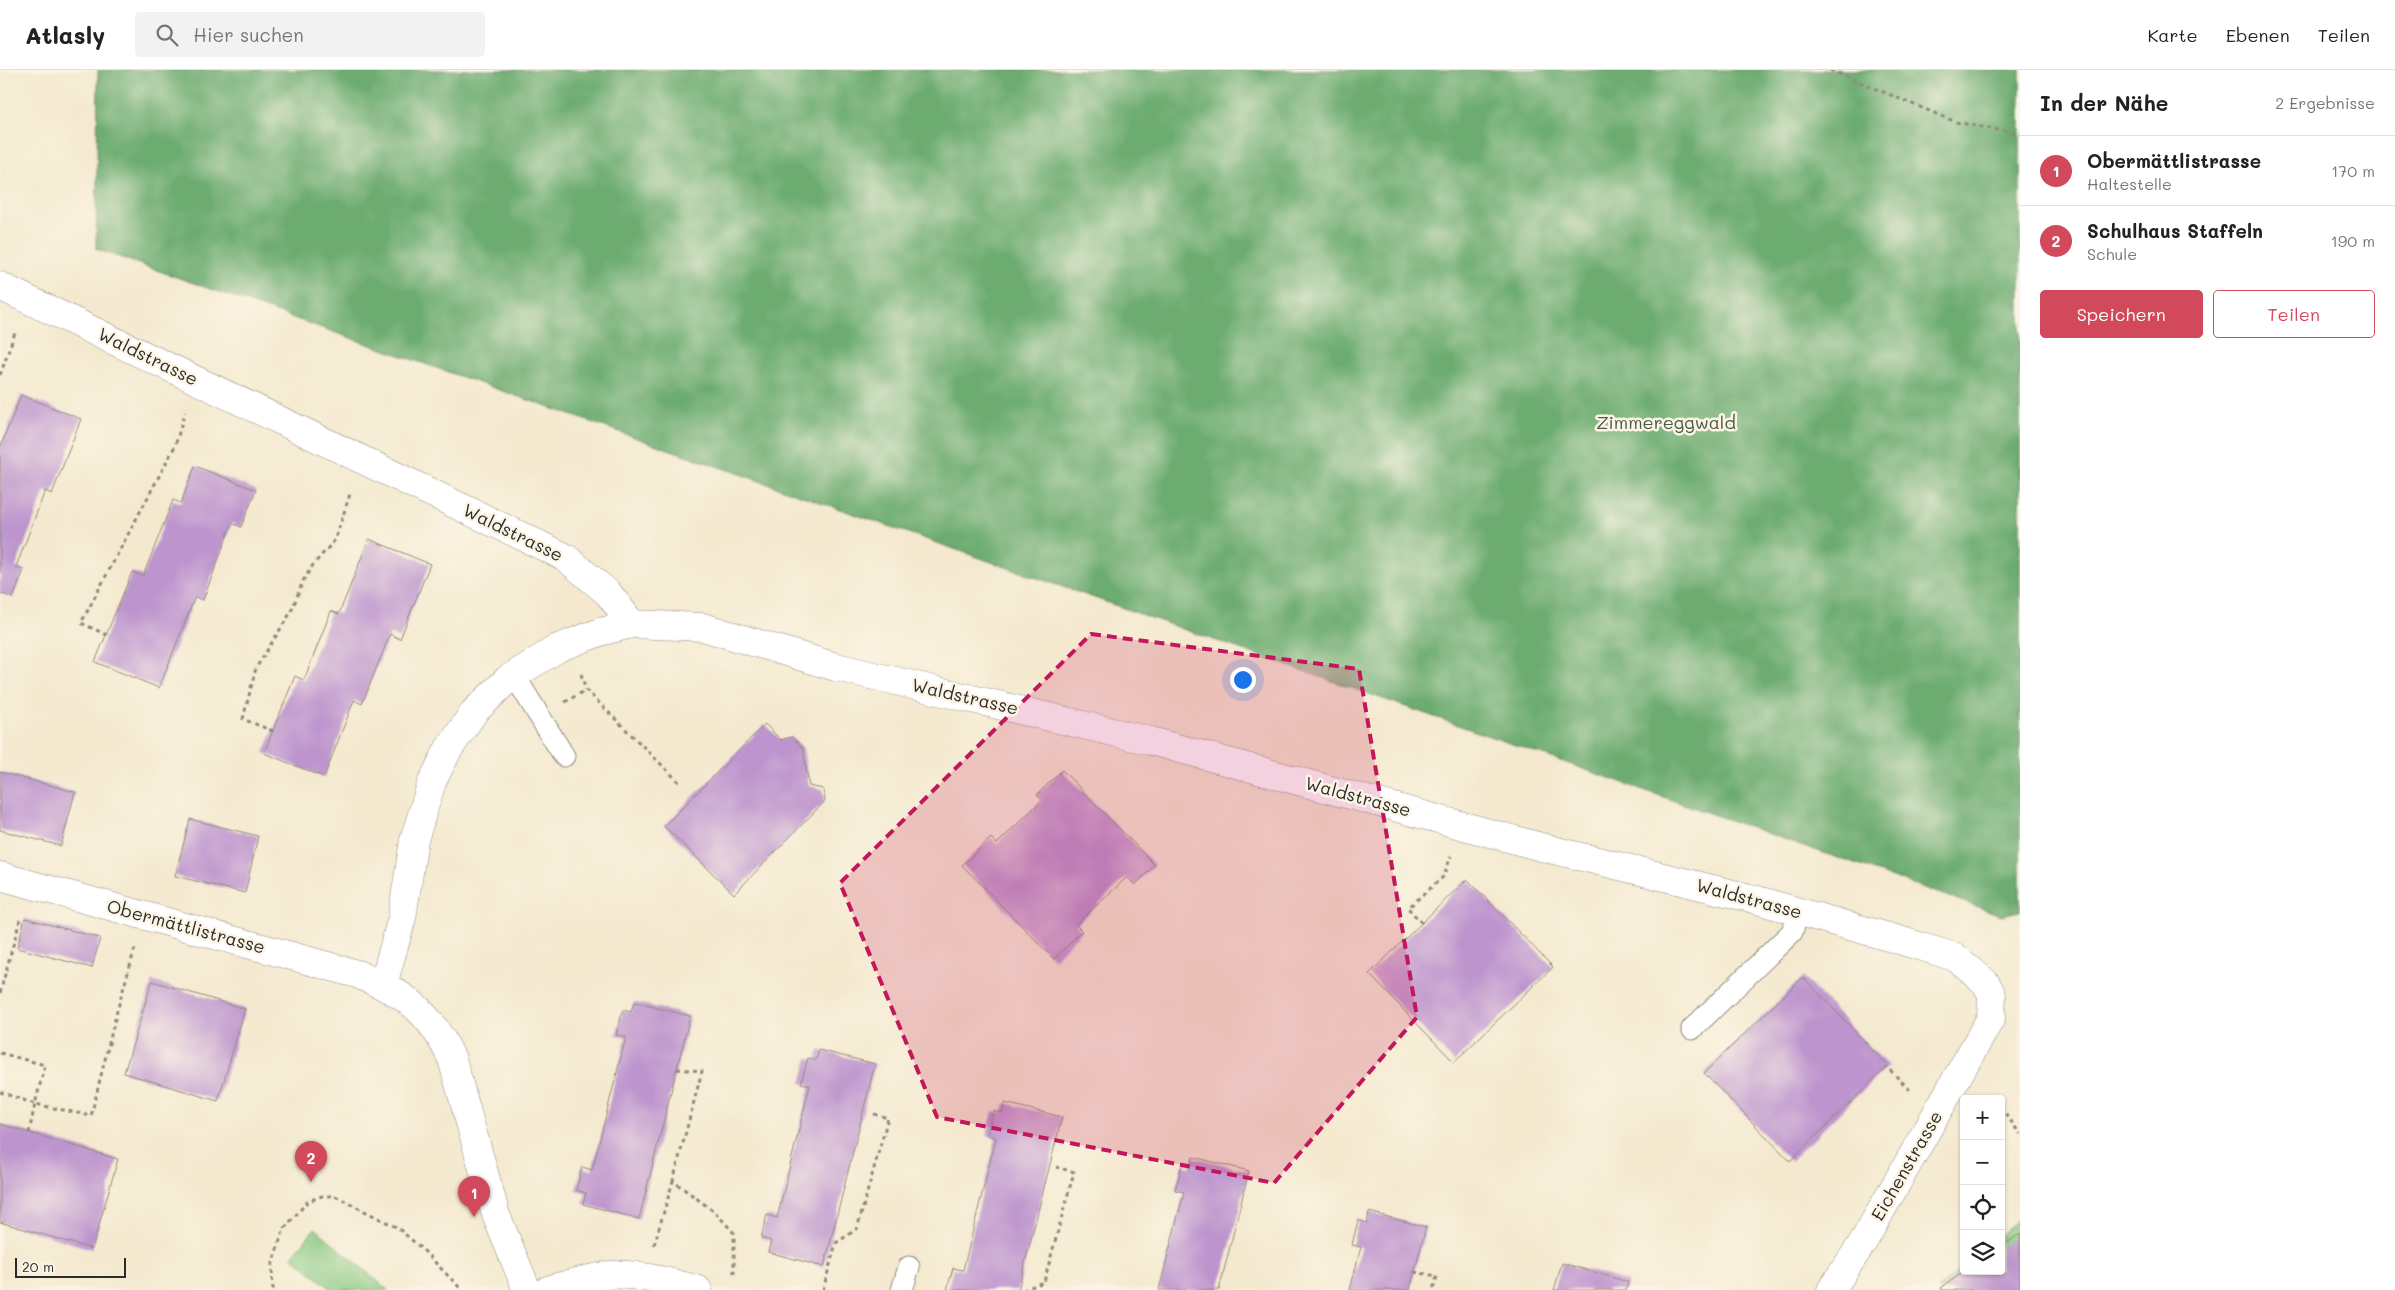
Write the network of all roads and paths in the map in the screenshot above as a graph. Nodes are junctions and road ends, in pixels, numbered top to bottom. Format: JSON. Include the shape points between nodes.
{"nodes":[{"id":1,"x":1830,"y":70,"type":"edge"},
{"id":2,"x":2020,"y":134,"type":"edge"},
{"id":3,"x":0,"y":286,"type":"edge"},
{"id":4,"x":17,"y":327,"type":"dead end"},
{"id":5,"x":0,"y":375,"type":"edge"},
{"id":6,"x":186,"y":408,"type":"dead end"},
{"id":7,"x":352,"y":488,"type":"dead end"},
{"id":8,"x":632,"y":624,"type":"junction"},
{"id":9,"x":107,"y":635,"type":"dead end"},
{"id":10,"x":580,"y":672,"type":"dead end"},
{"id":11,"x":514,"y":676,"type":"junction"},
{"id":12,"x":273,"y":731,"type":"dead end"},
{"id":13,"x":564,"y":756,"type":"dead end"},
{"id":14,"x":682,"y":785,"type":"dead end"},
{"id":15,"x":1461,"y":825,"type":"junction"},
{"id":16,"x":0,"y":876,"type":"edge"},
{"id":17,"x":23,"y":909,"type":"dead end"},
{"id":18,"x":1798,"y":912,"type":"junction"},
{"id":19,"x":145,"y":916,"type":"junction"},
{"id":20,"x":1422,"y":923,"type":"dead end"},
{"id":21,"x":1986,"y":983,"type":"joint"},
{"id":22,"x":384,"y":985,"type":"junction"},
{"id":23,"x":0,"y":993,"type":"edge"},
{"id":24,"x":1692,"y":1029,"type":"dead end"},
{"id":25,"x":0,"y":1053,"type":"edge"},
{"id":26,"x":678,"y":1069,"type":"dead end"},
{"id":27,"x":1890,"y":1070,"type":"dead end"},
{"id":28,"x":0,"y":1092,"type":"edge"},
{"id":29,"x":1916,"y":1096,"type":"dead end"},
{"id":30,"x":36,"y":1104,"type":"junction"},
{"id":31,"x":2005,"y":1113,"type":"edge"},
{"id":32,"x":874,"y":1114,"type":"dead end"},
{"id":33,"x":29,"y":1133,"type":"dead end"},
{"id":34,"x":2020,"y":1134,"type":"edge"},
{"id":35,"x":1056,"y":1167,"type":"dead end"},
{"id":36,"x":673,"y":1181,"type":"junction"},
{"id":37,"x":661,"y":1222,"type":"dead end"},
{"id":38,"x":909,"y":1267,"type":"dead end"},
{"id":39,"x":1414,"y":1272,"type":"dead end"},
{"id":40,"x":734,"y":1275,"type":"dead end"},
{"id":41,"x":273,"y":1290,"type":"edge"},
{"id":42,"x":462,"y":1290,"type":"edge"},
{"id":43,"x":527,"y":1290,"type":"edge"},
{"id":44,"x":548,"y":1290,"type":"edge"},
{"id":45,"x":698,"y":1290,"type":"edge"},
{"id":46,"x":823,"y":1290,"type":"edge"},
{"id":47,"x":902,"y":1290,"type":"edge"},
{"id":48,"x":1023,"y":1290,"type":"edge"},
{"id":49,"x":1433,"y":1290,"type":"edge"},
{"id":50,"x":1831,"y":1290,"type":"edge"}],
"edges":[{"from":1,"to":2,"type":"path","via":[[1956,122]]},
{"from":3,"to":8,"type":"street","name":"Waldstrasse","via":[[565,557],[608,592]]},
{"from":4,"to":5,"type":"path"},
{"from":6,"to":9,"type":"path","via":[[175,446],[81,623]]},
{"from":7,"to":12,"type":"path","via":[[335,540],[303,581],[291,612],[256,668],[243,719]]},
{"from":8,"to":11,"type":"street","via":[[562,646]]},
{"from":8,"to":15,"type":"street","name":"Waldstrasse","via":[[704,627],[836,666],[1152,741]]},
{"from":10,"to":14,"type":"path","via":[[586,690]]},
{"from":11,"to":13,"type":"lane"},
{"from":11,"to":22,"type":"street","via":[[474,712],[448,750],[432,782],[414,840],[402,918]]},
{"from":15,"to":18,"type":"street","name":"Waldstrasse"},
{"from":15,"to":20,"type":"path","via":[[1444,876],[1408,908]]},
{"from":16,"to":19,"type":"street","name":"Obermättlistrasse"},
{"from":17,"to":23,"type":"path"},
{"from":18,"to":21,"type":"street","name":"Waldstrasse","via":[[1955,957]]},
{"from":18,"to":24,"type":"lane","via":[[1792,932]]},
{"from":19,"to":22,"type":"street","name":"Obermättlistrasse","via":[[357,974]]},
{"from":19,"to":30,"type":"path","via":[[116,1011],[91,1116]]},
{"from":21,"to":50,"type":"street","name":"Eichenstrasse","via":[[1992,995],[1991,1018],[1868,1233]]},
{"from":22,"to":43,"type":"street","name":"Obermättlistrasse","via":[[414,1003],[442,1037],[452,1059],[496,1215]]},
{"from":25,"to":30,"type":"path","via":[[44,1065]]},
{"from":26,"to":36,"type":"path","via":[[702,1071]]},
{"from":27,"to":29,"type":"path"},
{"from":28,"to":30,"type":"path"},
{"from":30,"to":33,"type":"path"},
{"from":31,"to":34,"type":"path"},
{"from":32,"to":46,"type":"path","via":[[888,1118],[857,1229],[836,1243]]},
{"from":35,"to":48,"type":"path","via":[[1074,1172],[1067,1199],[1044,1282]]},
{"from":36,"to":37,"type":"path"},
{"from":36,"to":40,"type":"path","via":[[714,1212],[734,1233]]},
{"from":38,"to":47,"type":"lane"},
{"from":39,"to":49,"type":"path","via":[[1437,1276]]},
{"from":41,"to":42,"type":"path","via":[[272,1266],[283,1230],[308,1201],[322,1196],[335,1196],[398,1228]]},
{"from":44,"to":45,"type":"street","via":[[611,1275],[667,1281]]}]}
